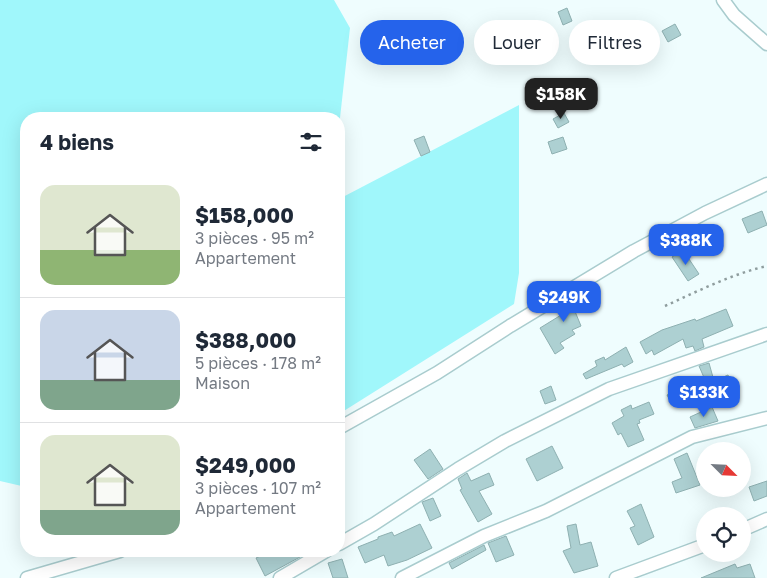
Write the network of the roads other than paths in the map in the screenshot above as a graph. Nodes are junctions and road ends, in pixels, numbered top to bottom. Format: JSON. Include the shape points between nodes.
{"nodes":[{"id":1,"x":723,"y":0,"type":"edge"},
{"id":2,"x":767,"y":44,"type":"edge"},
{"id":3,"x":767,"y":184,"type":"edge"},
{"id":4,"x":767,"y":334,"type":"edge"},
{"id":5,"x":767,"y":418,"type":"edge"},
{"id":6,"x":345,"y":425,"type":"edge"},
{"id":7,"x":767,"y":519,"type":"edge"},
{"id":8,"x":751,"y":526,"type":"edge"},
{"id":9,"x":345,"y":541,"type":"edge"},
{"id":10,"x":696,"y":548,"type":"edge"},
{"id":11,"x":99,"y":557,"type":"edge"},
{"id":12,"x":316,"y":557,"type":"edge"},
{"id":13,"x":27,"y":578,"type":"edge"},
{"id":14,"x":280,"y":578,"type":"edge"},
{"id":15,"x":402,"y":578,"type":"edge"},
{"id":16,"x":616,"y":578,"type":"edge"}],
"edges":[{"from":1,"to":2,"type":"street","via":[[734,15]]},
{"from":3,"to":6,"type":"street","via":[[634,251],[436,373]]},
{"from":4,"to":9,"type":"street","via":[[609,389],[505,441]]},
{"from":5,"to":15,"type":"street","via":[[692,437],[546,511],[484,536]]},
{"from":7,"to":8,"type":"street"},
{"from":10,"to":16,"type":"street"},
{"from":11,"to":13,"type":"street"},
{"from":12,"to":14,"type":"street"}]}
